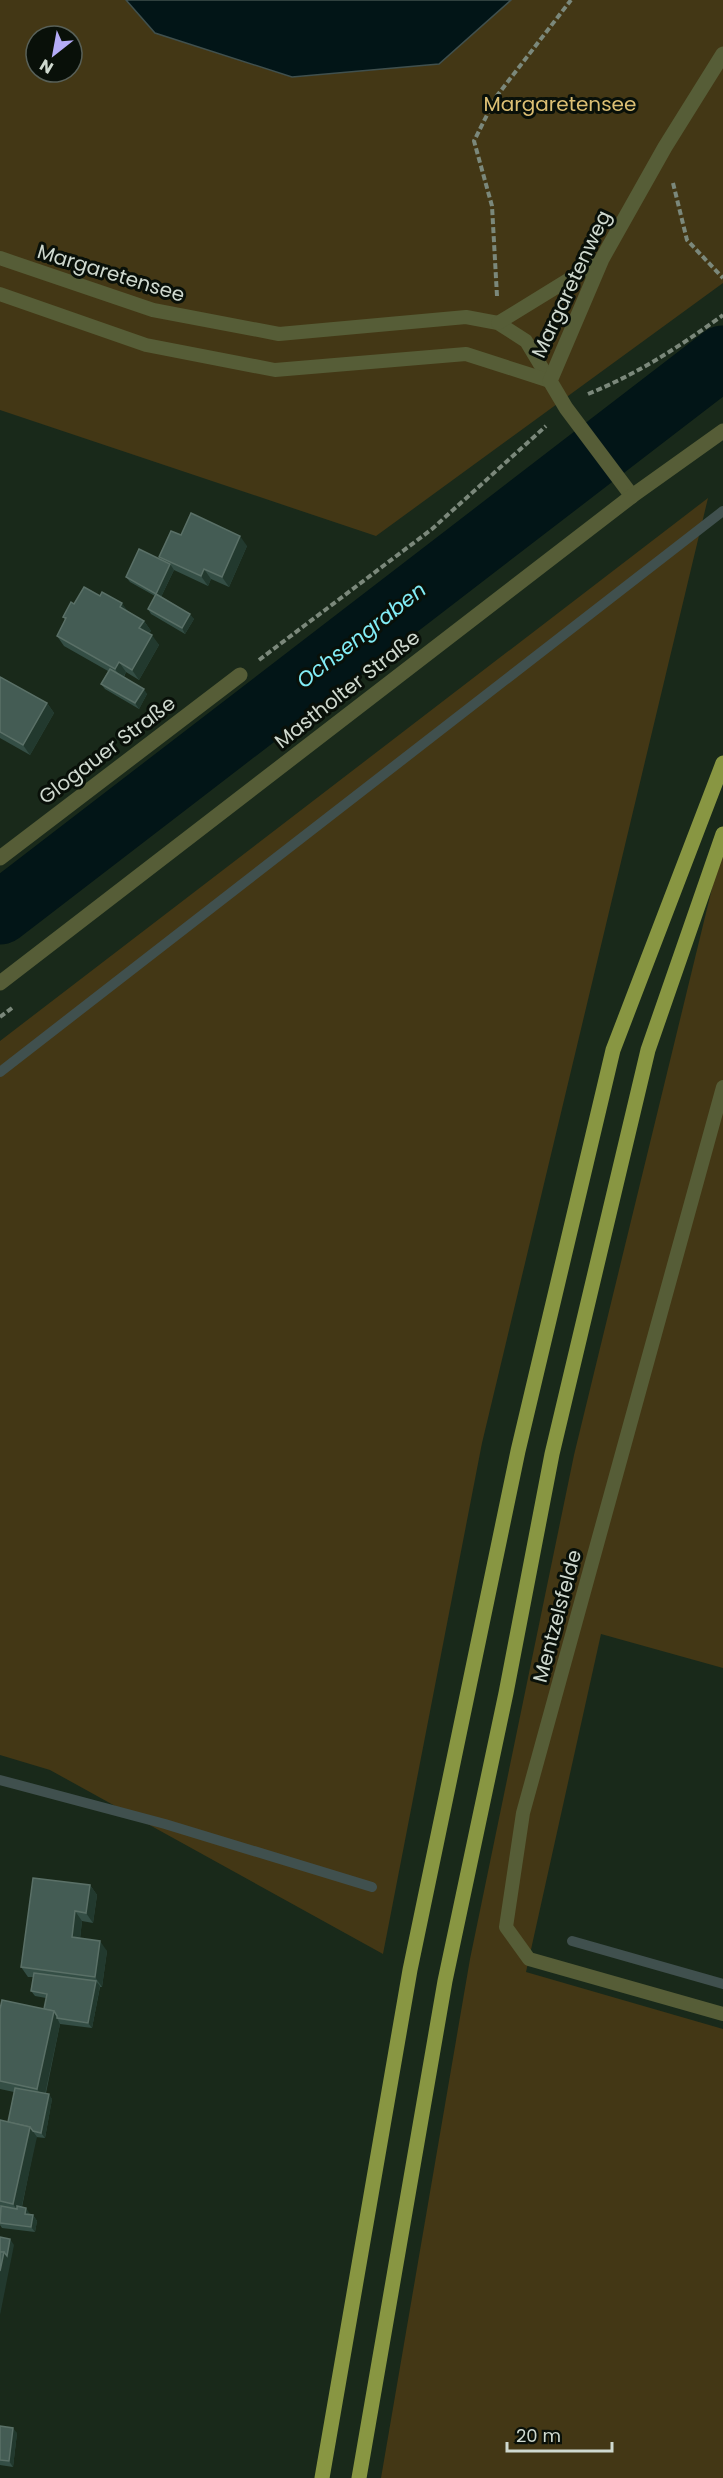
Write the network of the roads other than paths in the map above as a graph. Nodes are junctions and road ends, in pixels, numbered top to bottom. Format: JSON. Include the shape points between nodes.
{"nodes":[{"id":1,"x":723,"y":54,"type":"edge"},
{"id":2,"x":0,"y":258,"type":"edge"},
{"id":3,"x":602,"y":259,"type":"junction"},
{"id":4,"x":0,"y":294,"type":"edge"},
{"id":5,"x":498,"y":323,"type":"junction"},
{"id":6,"x":550,"y":381,"type":"junction"},
{"id":7,"x":723,"y":431,"type":"edge"},
{"id":8,"x":632,"y":496,"type":"junction"},
{"id":9,"x":240,"y":675,"type":"road end"},
{"id":10,"x":723,"y":764,"type":"edge"},
{"id":11,"x":723,"y":834,"type":"edge"},
{"id":12,"x":0,"y":858,"type":"edge"},
{"id":13,"x":0,"y":983,"type":"edge"},
{"id":14,"x":723,"y":1087,"type":"edge"},
{"id":15,"x":723,"y":2014,"type":"edge"},
{"id":16,"x":322,"y":2478,"type":"edge"},
{"id":17,"x":359,"y":2478,"type":"edge"}],
"edges":[{"from":1,"to":3,"type":"street","name":"Margaretenweg"},
{"from":2,"to":5,"type":"lane","name":"Margaretensee","via":[[153,310],[279,334],[466,317]]},
{"from":3,"to":5,"type":"lane"},
{"from":3,"to":6,"type":"street","name":"Margaretenweg"},
{"from":4,"to":6,"type":"lane","via":[[146,345],[275,370],[466,354]]},
{"from":5,"to":6,"type":"lane","name":"Margaretensee","via":[[526,340]]},
{"from":6,"to":8,"type":"street","name":"Margaretenweg"},
{"from":7,"to":8,"type":"street","name":"Mastholter Straße"},
{"from":8,"to":13,"type":"street","name":"Mastholter Straße"},
{"from":9,"to":12,"type":"street","name":"Glogauer Straße"},
{"from":10,"to":16,"type":"main road","via":[[613,1050],[518,1451],[410,1970]]},
{"from":11,"to":17,"type":"main road","via":[[648,1050],[552,1454],[445,1981]]},
{"from":14,"to":15,"type":"lane","name":"Mentzelsfelde","via":[[523,1813],[506,1927],[529,1959]]}]}
